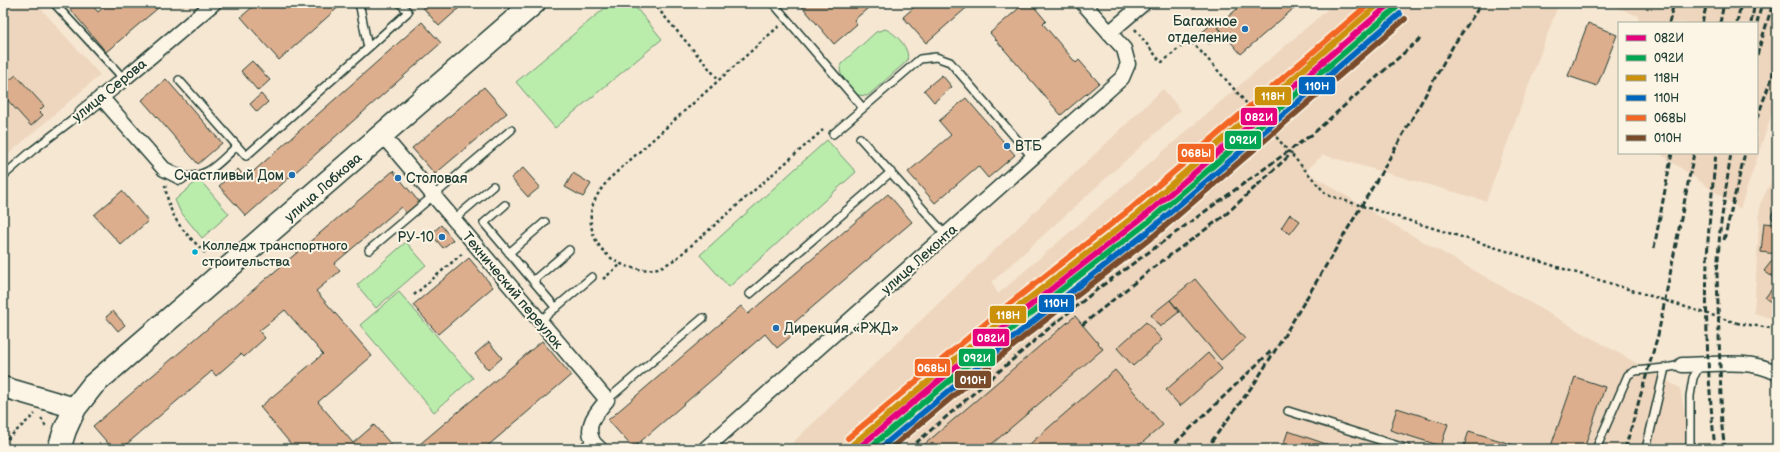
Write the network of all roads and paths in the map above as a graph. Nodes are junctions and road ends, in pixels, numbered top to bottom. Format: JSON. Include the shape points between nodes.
{"nodes":[{"id":1,"x":54,"y":3,"type":"edge"},
{"id":2,"x":214,"y":3,"type":"edge"},
{"id":3,"x":400,"y":3,"type":"edge"},
{"id":4,"x":534,"y":3,"type":"edge"},
{"id":5,"x":653,"y":3,"type":"edge"},
{"id":6,"x":773,"y":3,"type":"edge"},
{"id":7,"x":1083,"y":3,"type":"edge"},
{"id":8,"x":1144,"y":3,"type":"edge"},
{"id":9,"x":360,"y":4,"type":"edge"},
{"id":10,"x":1127,"y":18,"type":"junction"},
{"id":11,"x":786,"y":19,"type":"junction"},
{"id":12,"x":1109,"y":33,"type":"junction"},
{"id":13,"x":368,"y":48,"type":"junction"},
{"id":14,"x":124,"y":79,"type":"junction"},
{"id":15,"x":179,"y":80,"type":"dead end"},
{"id":16,"x":718,"y":80,"type":"junction"},
{"id":17,"x":101,"y":97,"type":"junction"},
{"id":18,"x":863,"y":108,"type":"junction"},
{"id":19,"x":83,"y":112,"type":"joint"},
{"id":20,"x":827,"y":126,"type":"dead end"},
{"id":21,"x":511,"y":130,"type":"dead end"},
{"id":22,"x":834,"y":134,"type":"dead end"},
{"id":23,"x":383,"y":136,"type":"junction"},
{"id":24,"x":860,"y":138,"type":"dead end"},
{"id":25,"x":238,"y":146,"type":"junction"},
{"id":26,"x":1033,"y":158,"type":"junction"},
{"id":27,"x":164,"y":169,"type":"junction"},
{"id":28,"x":891,"y":172,"type":"junction"},
{"id":29,"x":3,"y":176,"type":"edge"},
{"id":30,"x":180,"y":177,"type":"joint"},
{"id":31,"x":493,"y":186,"type":"dead end"},
{"id":32,"x":433,"y":196,"type":"junction"},
{"id":33,"x":505,"y":206,"type":"dead end"},
{"id":34,"x":454,"y":220,"type":"junction"},
{"id":35,"x":545,"y":222,"type":"dead end"},
{"id":36,"x":946,"y":236,"type":"junction"},
{"id":37,"x":474,"y":244,"type":"junction"},
{"id":38,"x":369,"y":250,"type":"dead end"},
{"id":39,"x":569,"y":250,"type":"dead end"},
{"id":40,"x":509,"y":253,"type":"junction"},
{"id":41,"x":207,"y":255,"type":"dead end"},
{"id":42,"x":620,"y":265,"type":"junction"},
{"id":43,"x":592,"y":277,"type":"dead end"},
{"id":44,"x":603,"y":279,"type":"dead end"},
{"id":45,"x":533,"y":281,"type":"junction"},
{"id":46,"x":750,"y":294,"type":"dead end"},
{"id":47,"x":414,"y":295,"type":"dead end"},
{"id":48,"x":556,"y":308,"type":"junction"},
{"id":49,"x":703,"y":318,"type":"dead end"},
{"id":50,"x":540,"y":321,"type":"junction"},
{"id":51,"x":1777,"y":329,"type":"edge"},
{"id":52,"x":1682,"y":365,"type":"joint"},
{"id":53,"x":1700,"y":365,"type":"junction"},
{"id":54,"x":1665,"y":368,"type":"junction"},
{"id":55,"x":1777,"y":373,"type":"edge"},
{"id":56,"x":3,"y":387,"type":"edge"},
{"id":57,"x":607,"y":400,"type":"junction"},
{"id":58,"x":75,"y":408,"type":"junction"},
{"id":59,"x":1288,"y":411,"type":"dead end"},
{"id":60,"x":29,"y":412,"type":"dead end"},
{"id":61,"x":35,"y":414,"type":"junction"},
{"id":62,"x":46,"y":432,"type":"dead end"},
{"id":63,"x":3,"y":443,"type":"edge"},
{"id":64,"x":596,"y":444,"type":"edge"},
{"id":65,"x":59,"y":449,"type":"edge"},
{"id":66,"x":581,"y":449,"type":"edge"},
{"id":67,"x":705,"y":449,"type":"edge"},
{"id":68,"x":1408,"y":449,"type":"edge"},
{"id":69,"x":1596,"y":449,"type":"edge"},
{"id":70,"x":1646,"y":449,"type":"edge"},
{"id":71,"x":1690,"y":449,"type":"edge"}],
"edges":[{"from":1,"to":14,"type":"lane"},
{"from":2,"to":14,"type":"street","name":"улица Серова"},
{"from":3,"to":13,"type":"lane","via":[[408,12]]},
{"from":4,"to":23,"type":"main road","name":"улица Лобкова"},
{"from":5,"to":16,"type":"path"},
{"from":6,"to":11,"type":"lane"},
{"from":7,"to":12,"type":"street"},
{"from":8,"to":10,"type":"street"},
{"from":9,"to":13,"type":"lane"},
{"from":10,"to":12,"type":"street"},
{"from":10,"to":51,"type":"path","bridge":true,"via":[[1162,62],[1185,44],[1194,44],[1328,195],[1737,323]]},
{"from":11,"to":16,"type":"path"},
{"from":11,"to":18,"type":"lane"},
{"from":12,"to":26,"type":"street","name":"улица Леконта","via":[[1124,49],[1128,64],[1122,78]]},
{"from":13,"to":25,"type":"lane","via":[[246,156]]},
{"from":14,"to":17,"type":"street","name":"улица Серова"},
{"from":15,"to":25,"type":"lane"},
{"from":16,"to":42,"type":"path","via":[[609,179],[597,195],[591,214],[594,234],[604,252]]},
{"from":17,"to":19,"type":"street","name":"улица Серова"},
{"from":17,"to":27,"type":"street"},
{"from":18,"to":22,"type":"lane"},
{"from":18,"to":26,"type":"lane","via":[[920,59],[936,57],[950,62]]},
{"from":19,"to":29,"type":"lane","name":"улица Серова"},
{"from":20,"to":42,"type":"path","via":[[677,258],[660,268],[639,270]]},
{"from":21,"to":32,"type":"lane"},
{"from":23,"to":32,"type":"street","name":"Технический переулок"},
{"from":23,"to":58,"type":"main road","name":"улица Лобкова","via":[[121,360],[93,385]]},
{"from":24,"to":28,"type":"lane"},
{"from":25,"to":30,"type":"lane","via":[[207,173],[195,177]]},
{"from":26,"to":36,"type":"street","name":"улица Леконта"},
{"from":27,"to":30,"type":"street"},
{"from":27,"to":41,"type":"path","via":[[167,200],[174,218]]},
{"from":28,"to":36,"type":"lane"},
{"from":28,"to":46,"type":"lane"},
{"from":31,"to":34,"type":"lane"},
{"from":32,"to":34,"type":"street","name":"Технический переулок"},
{"from":32,"to":38,"type":"lane"},
{"from":33,"to":40,"type":"lane","via":[[484,223]]},
{"from":34,"to":37,"type":"street","name":"Технический переулок"},
{"from":35,"to":40,"type":"lane"},
{"from":36,"to":67,"type":"street","name":"улица Леконта"},
{"from":37,"to":47,"type":"path"},
{"from":37,"to":50,"type":"street","name":"Технический переулок"},
{"from":39,"to":45,"type":"lane"},
{"from":40,"to":45,"type":"lane"},
{"from":42,"to":44,"type":"path"},
{"from":43,"to":48,"type":"lane"},
{"from":45,"to":48,"type":"lane"},
{"from":48,"to":50,"type":"lane"},
{"from":49,"to":57,"type":"lane"},
{"from":50,"to":57,"type":"street","name":"Технический переулок"},
{"from":52,"to":53,"type":"street"},
{"from":52,"to":54,"type":"lane"},
{"from":53,"to":55,"type":"street","via":[[1759,365]]},
{"from":53,"to":71,"type":"lane","via":[[1693,378],[1690,396]]},
{"from":54,"to":69,"type":"lane","via":[[1635,371],[1628,375]]},
{"from":54,"to":70,"type":"lane"},
{"from":56,"to":58,"type":"main road"},
{"from":57,"to":64,"type":"street","via":[[593,416],[590,428]]},
{"from":58,"to":65,"type":"main road","name":"улица Лобкова"},
{"from":59,"to":68,"type":"lane"},
{"from":60,"to":61,"type":"path"},
{"from":61,"to":62,"type":"path","via":[[43,419]]},
{"from":61,"to":63,"type":"path"},
{"from":64,"to":66,"type":"lane"}]}
